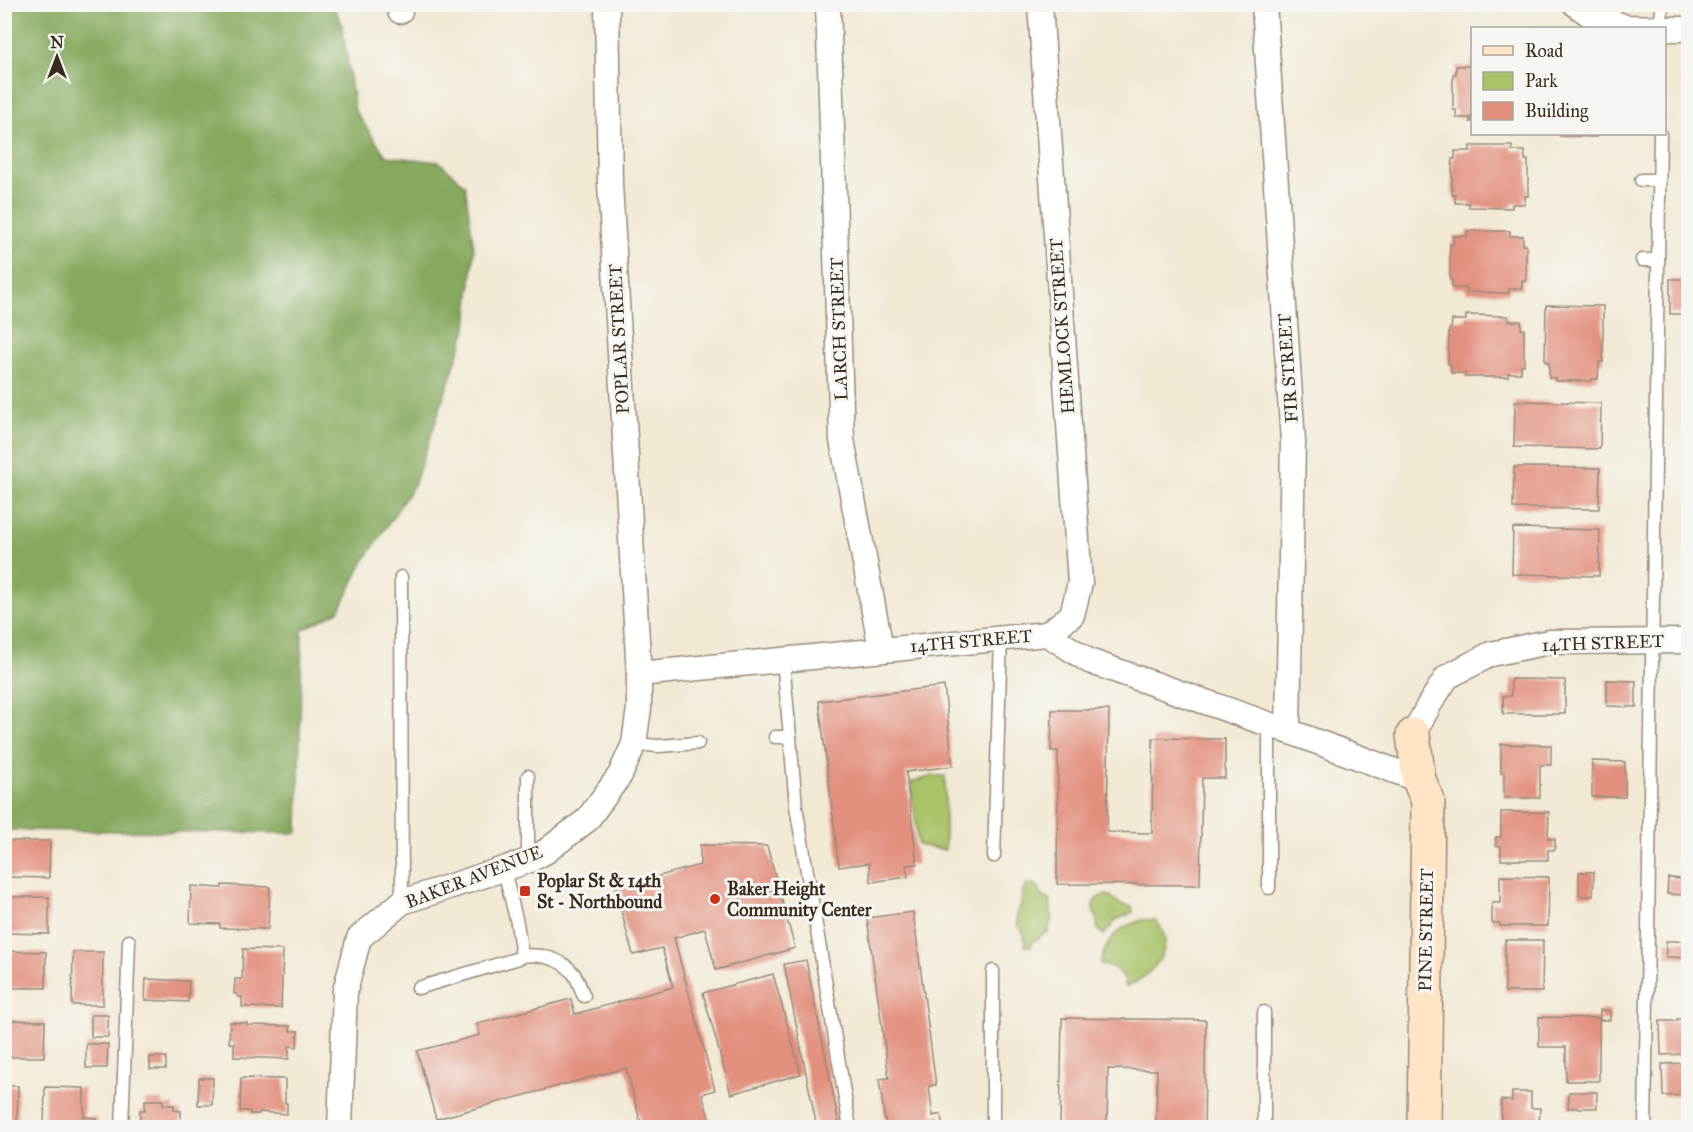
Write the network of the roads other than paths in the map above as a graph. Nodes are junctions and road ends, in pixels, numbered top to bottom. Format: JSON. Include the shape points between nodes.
{"nodes":[{"id":1,"x":607,"y":4,"type":"edge"},
{"id":2,"x":828,"y":4,"type":"edge"},
{"id":3,"x":1040,"y":4,"type":"edge"},
{"id":4,"x":1264,"y":4,"type":"edge"},
{"id":5,"x":1575,"y":4,"type":"edge"},
{"id":6,"x":1662,"y":4,"type":"edge"},
{"id":7,"x":1626,"y":27,"type":"edge"},
{"id":8,"x":1663,"y":27,"type":"edge"},
{"id":9,"x":1666,"y":28,"type":"edge"},
{"id":10,"x":1689,"y":29,"type":"edge"},
{"id":11,"x":1660,"y":135,"type":"edge"},
{"id":12,"x":1641,"y":180,"type":"dead end"},
{"id":13,"x":1659,"y":180,"type":"junction"},
{"id":14,"x":1642,"y":260,"type":"dead end"},
{"id":15,"x":1658,"y":260,"type":"junction"},
{"id":16,"x":401,"y":577,"type":"dead end"},
{"id":17,"x":1047,"y":634,"type":"junction"},
{"id":18,"x":1001,"y":638,"type":"junction"},
{"id":19,"x":1689,"y":641,"type":"edge"},
{"id":20,"x":1651,"y":642,"type":"junction"},
{"id":21,"x":881,"y":649,"type":"junction"},
{"id":22,"x":783,"y":660,"type":"junction"},
{"id":23,"x":639,"y":674,"type":"junction"},
{"id":24,"x":1279,"y":728,"type":"junction"},
{"id":25,"x":1413,"y":735,"type":"joint"},
{"id":26,"x":790,"y":736,"type":"junction"},
{"id":27,"x":775,"y":738,"type":"dead end"},
{"id":28,"x":698,"y":743,"type":"dead end"},
{"id":29,"x":634,"y":744,"type":"junction"},
{"id":30,"x":528,"y":776,"type":"dead end"},
{"id":31,"x":1419,"y":780,"type":"junction"},
{"id":32,"x":994,"y":856,"type":"dead end"},
{"id":33,"x":528,"y":861,"type":"junction"},
{"id":34,"x":504,"y":870,"type":"junction"},
{"id":35,"x":1269,"y":888,"type":"dead end"},
{"id":36,"x":402,"y":902,"type":"junction"},
{"id":37,"x":129,"y":941,"type":"dead end"},
{"id":38,"x":522,"y":956,"type":"junction"},
{"id":39,"x":993,"y":971,"type":"dead end"},
{"id":40,"x":418,"y":988,"type":"dead end"},
{"id":41,"x":584,"y":996,"type":"dead end"},
{"id":42,"x":1264,"y":1012,"type":"dead end"},
{"id":43,"x":122,"y":1128,"type":"edge"},
{"id":44,"x":340,"y":1128,"type":"edge"},
{"id":45,"x":850,"y":1128,"type":"edge"},
{"id":46,"x":993,"y":1128,"type":"edge"},
{"id":47,"x":1264,"y":1128,"type":"edge"},
{"id":48,"x":1424,"y":1128,"type":"edge"},
{"id":49,"x":1645,"y":1128,"type":"edge"}],
"edges":[{"from":1,"to":23,"type":"street","name":"POPLAR STREET","via":[[610,184]]},
{"from":2,"to":21,"type":"street","name":"LARCH STREET","via":[[842,440]]},
{"from":3,"to":17,"type":"street","name":"HEMLOCK STREET","via":[[1080,583],[1072,615]]},
{"from":4,"to":24,"type":"street","name":"FIR STREET","via":[[1293,442]]},
{"from":5,"to":7,"type":"street","via":[[1589,14]]},
{"from":6,"to":8,"type":"lane"},
{"from":9,"to":10,"type":"street"},
{"from":11,"to":13,"type":"lane"},
{"from":12,"to":13,"type":"lane"},
{"from":13,"to":15,"type":"lane"},
{"from":14,"to":15,"type":"lane"},
{"from":15,"to":20,"type":"lane"},
{"from":16,"to":36,"type":"lane"},
{"from":17,"to":18,"type":"street","name":"14TH STREET"},
{"from":17,"to":24,"type":"street","name":"14TH STREET","via":[[1089,662]]},
{"from":18,"to":21,"type":"street","name":"14TH STREET"},
{"from":18,"to":32,"type":"lane"},
{"from":19,"to":20,"type":"street","name":"14TH STREET"},
{"from":20,"to":25,"type":"street","name":"14TH STREET","via":[[1549,642],[1491,654],[1448,677]]},
{"from":20,"to":49,"type":"lane"},
{"from":21,"to":22,"type":"street","name":"14TH STREET"},
{"from":22,"to":23,"type":"street","name":"14TH STREET"},
{"from":22,"to":26,"type":"lane"},
{"from":23,"to":29,"type":"street","name":"BAKER AVENUE"},
{"from":24,"to":31,"type":"street","name":"14TH STREET"},
{"from":24,"to":35,"type":"lane"},
{"from":25,"to":31,"type":"street","name":"PINE STREET"},
{"from":26,"to":27,"type":"lane"},
{"from":26,"to":45,"type":"lane","via":[[796,806]]},
{"from":28,"to":29,"type":"lane"},
{"from":29,"to":33,"type":"street","name":"BAKER AVENUE","via":[[620,775],[587,820]]},
{"from":30,"to":33,"type":"lane"},
{"from":31,"to":48,"type":"street","name":"PINE STREET","via":[[1428,801]]},
{"from":33,"to":34,"type":"street","name":"BAKER AVENUE"},
{"from":34,"to":36,"type":"street","name":"BAKER AVENUE"},
{"from":34,"to":38,"type":"lane"},
{"from":36,"to":44,"type":"street","name":"BAKER AVENUE","via":[[359,938],[345,991]]},
{"from":37,"to":43,"type":"lane"},
{"from":38,"to":40,"type":"lane"},
{"from":38,"to":41,"type":"lane","via":[[535,954],[557,961],[574,974]]},
{"from":39,"to":46,"type":"lane"},
{"from":42,"to":47,"type":"lane"}]}
